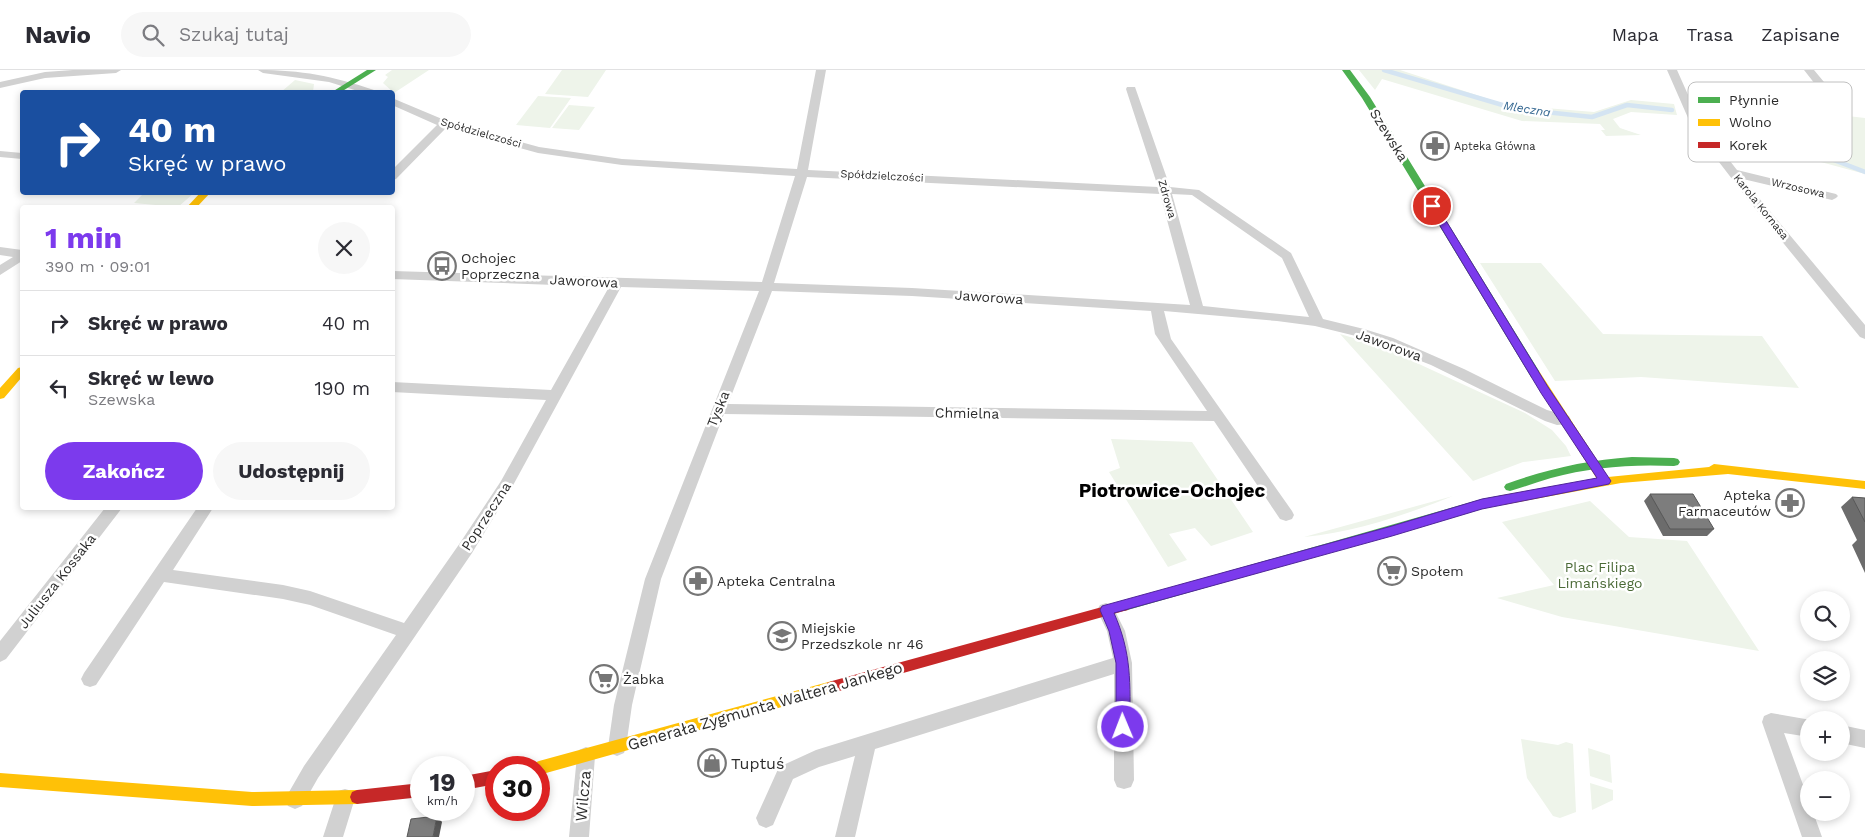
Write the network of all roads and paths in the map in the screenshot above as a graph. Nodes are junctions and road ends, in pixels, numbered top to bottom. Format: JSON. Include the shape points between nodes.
{"nodes":[{"id":1,"x":116,"y":70,"type":"edge"},
{"id":2,"x":263,"y":70,"type":"edge"},
{"id":3,"x":372,"y":70,"type":"edge"},
{"id":4,"x":821,"y":70,"type":"edge"},
{"id":5,"x":1346,"y":70,"type":"edge"},
{"id":6,"x":1672,"y":70,"type":"edge"},
{"id":7,"x":1809,"y":70,"type":"edge"},
{"id":8,"x":48,"y":72,"type":"edge"},
{"id":9,"x":1818,"y":82,"type":"dead end"},
{"id":10,"x":349,"y":84,"type":"junction"},
{"id":11,"x":0,"y":85,"type":"edge"},
{"id":12,"x":1132,"y":89,"type":"dead end"},
{"id":13,"x":339,"y":90,"type":"edge"},
{"id":14,"x":365,"y":90,"type":"edge"},
{"id":15,"x":395,"y":102,"type":"edge"},
{"id":16,"x":1688,"y":107,"type":"edge"},
{"id":17,"x":444,"y":124,"type":"junction"},
{"id":18,"x":0,"y":154,"type":"edge"},
{"id":19,"x":20,"y":156,"type":"edge"},
{"id":20,"x":1725,"y":162,"type":"edge"},
{"id":21,"x":802,"y":173,"type":"junction"},
{"id":22,"x":395,"y":174,"type":"edge"},
{"id":23,"x":1734,"y":174,"type":"junction"},
{"id":24,"x":1166,"y":190,"type":"junction"},
{"id":25,"x":203,"y":195,"type":"edge"},
{"id":26,"x":1832,"y":196,"type":"dead end"},
{"id":27,"x":193,"y":205,"type":"edge"},
{"id":28,"x":0,"y":251,"type":"edge"},
{"id":29,"x":20,"y":255,"type":"edge"},
{"id":30,"x":20,"y":256,"type":"edge"},
{"id":31,"x":0,"y":270,"type":"edge"},
{"id":32,"x":395,"y":275,"type":"edge"},
{"id":33,"x":617,"y":283,"type":"junction"},
{"id":34,"x":767,"y":286,"type":"junction"},
{"id":35,"x":1157,"y":308,"type":"junction"},
{"id":36,"x":1198,"y":310,"type":"junction"},
{"id":37,"x":1318,"y":322,"type":"junction"},
{"id":38,"x":1865,"y":334,"type":"edge"},
{"id":39,"x":20,"y":373,"type":"edge"},
{"id":40,"x":395,"y":387,"type":"edge"},
{"id":41,"x":0,"y":395,"type":"edge"},
{"id":42,"x":557,"y":395,"type":"junction"},
{"id":43,"x":718,"y":409,"type":"junction"},
{"id":44,"x":1217,"y":416,"type":"junction"},
{"id":45,"x":1564,"y":420,"type":"junction"},
{"id":46,"x":1596,"y":465,"type":"junction"},
{"id":47,"x":1726,"y":470,"type":"junction"},
{"id":48,"x":1605,"y":481,"type":"junction"},
{"id":49,"x":1865,"y":485,"type":"edge"},
{"id":50,"x":1482,"y":504,"type":"junction"},
{"id":51,"x":112,"y":510,"type":"edge"},
{"id":52,"x":204,"y":510,"type":"edge"},
{"id":53,"x":1286,"y":516,"type":"dead end"},
{"id":54,"x":160,"y":575,"type":"junction"},
{"id":55,"x":1106,"y":610,"type":"junction"},
{"id":56,"x":408,"y":632,"type":"junction"},
{"id":57,"x":0,"y":654,"type":"edge"},
{"id":58,"x":1123,"y":663,"type":"junction"},
{"id":59,"x":90,"y":679,"type":"dead end"},
{"id":60,"x":1800,"y":727,"type":"edge"},
{"id":61,"x":1850,"y":736,"type":"edge"},
{"id":62,"x":1865,"y":739,"type":"edge"},
{"id":63,"x":867,"y":744,"type":"junction"},
{"id":64,"x":617,"y":748,"type":"junction"},
{"id":65,"x":586,"y":756,"type":"junction"},
{"id":66,"x":550,"y":765,"type":"edge"},
{"id":67,"x":0,"y":780,"type":"edge"},
{"id":68,"x":1124,"y":780,"type":"dead end"},
{"id":69,"x":410,"y":791,"type":"edge"},
{"id":70,"x":345,"y":798,"type":"junction"},
{"id":71,"x":295,"y":799,"type":"junction"},
{"id":72,"x":766,"y":818,"type":"dead end"},
{"id":73,"x":333,"y":837,"type":"edge"},
{"id":74,"x":579,"y":837,"type":"edge"},
{"id":75,"x":845,"y":837,"type":"edge"},
{"id":76,"x":1812,"y":837,"type":"edge"}],
"edges":[{"from":1,"to":8,"type":"street"},
{"from":2,"to":10,"type":"street"},
{"from":3,"to":10,"type":"street"},
{"from":4,"to":21,"type":"street","name":"Tyska"},
{"from":5,"to":45,"type":"street","name":"Szewska","via":[[1366,97]]},
{"from":6,"to":16,"type":"street","name":"Karola Kornasa"},
{"from":7,"to":9,"type":"street"},
{"from":8,"to":11,"type":"street"},
{"from":10,"to":13,"type":"street"},
{"from":10,"to":14,"type":"street"},
{"from":12,"to":24,"type":"street","name":"Zdrowa"},
{"from":15,"to":17,"type":"street","name":"Spółdzielczości"},
{"from":17,"to":21,"type":"street","name":"Spółdzielczości","via":[[538,150],[622,162]]},
{"from":17,"to":22,"type":"street"},
{"from":18,"to":19,"type":"street"},
{"from":20,"to":23,"type":"street","name":"Karola Kornasa"},
{"from":21,"to":24,"type":"street","name":"Spółdzielczości"},
{"from":21,"to":34,"type":"street","name":"Tyska"},
{"from":23,"to":26,"type":"street","name":"Wrzosowa"},
{"from":23,"to":38,"type":"street","name":"Karola Kornasa"},
{"from":24,"to":36,"type":"street","name":"Zdrowa"},
{"from":24,"to":37,"type":"street","name":"Spółdzielczości","via":[[1196,192],[1288,256]]},
{"from":25,"to":27,"type":"street"},
{"from":28,"to":29,"type":"street"},
{"from":30,"to":31,"type":"street"},
{"from":32,"to":33,"type":"street","name":"Jaworowa","via":[[492,276]]},
{"from":33,"to":34,"type":"street","name":"Jaworowa"},
{"from":33,"to":42,"type":"street","name":"Poprzeczna"},
{"from":34,"to":35,"type":"street","name":"Jaworowa"},
{"from":34,"to":43,"type":"street","name":"Tyska"},
{"from":35,"to":36,"type":"street","name":"Jaworowa"},
{"from":35,"to":44,"type":"street","via":[[1162,334]]},
{"from":36,"to":37,"type":"street","name":"Jaworowa"},
{"from":37,"to":45,"type":"street","name":"Jaworowa","via":[[1405,348],[1553,419]]},
{"from":39,"to":41,"type":"street"},
{"from":40,"to":42,"type":"street"},
{"from":42,"to":56,"type":"street","name":"Poprzeczna","via":[[501,493]]},
{"from":43,"to":44,"type":"street","name":"Chmielna"},
{"from":43,"to":64,"type":"street","name":"Tyska","via":[[653,579],[623,705]]},
{"from":44,"to":53,"type":"street"},
{"from":45,"to":46,"type":"street","name":"Szewska"},
{"from":46,"to":47,"type":"street","name":"Generała Zygmunta Waltera Jankego","via":[[1668,462]]},
{"from":46,"to":48,"type":"street","name":"Szewska"},
{"from":46,"to":50,"type":"street","name":"Generała Zygmunta Waltera Jankego","via":[[1525,480]]},
{"from":47,"to":48,"type":"street","name":"Generała Zygmunta Waltera Jankego"},
{"from":47,"to":49,"type":"street","name":"Generała Zygmunta Waltera Jankego"},
{"from":48,"to":50,"type":"street","name":"Generała Zygmunta Waltera Jankego"},
{"from":50,"to":55,"type":"street","name":"Generała Zygmunta Waltera Jankego"},
{"from":51,"to":57,"type":"street","name":"Juliusza Kossaka"},
{"from":52,"to":54,"type":"street"},
{"from":54,"to":56,"type":"street","via":[[310,598]]},
{"from":54,"to":59,"type":"street"},
{"from":55,"to":58,"type":"street","via":[[1116,631]]},
{"from":55,"to":64,"type":"street","name":"Generała Zygmunta Waltera Jankego"},
{"from":56,"to":71,"type":"street","name":"Poprzeczna"},
{"from":58,"to":63,"type":"street"},
{"from":58,"to":68,"type":"street"},
{"from":60,"to":76,"type":"street","via":[[1771,722]]},
{"from":61,"to":62,"type":"street"},
{"from":63,"to":72,"type":"street","via":[[816,759],[786,774]]},
{"from":63,"to":75,"type":"street"},
{"from":64,"to":65,"type":"street","name":"Generała Zygmunta Waltera Jankego"},
{"from":65,"to":66,"type":"street","name":"Generała Zygmunta Waltera Jankego"},
{"from":65,"to":74,"type":"street","name":"Wilcza"},
{"from":67,"to":71,"type":"street","via":[[215,797]]},
{"from":69,"to":70,"type":"street"},
{"from":70,"to":71,"type":"street"},
{"from":70,"to":73,"type":"street"}]}
